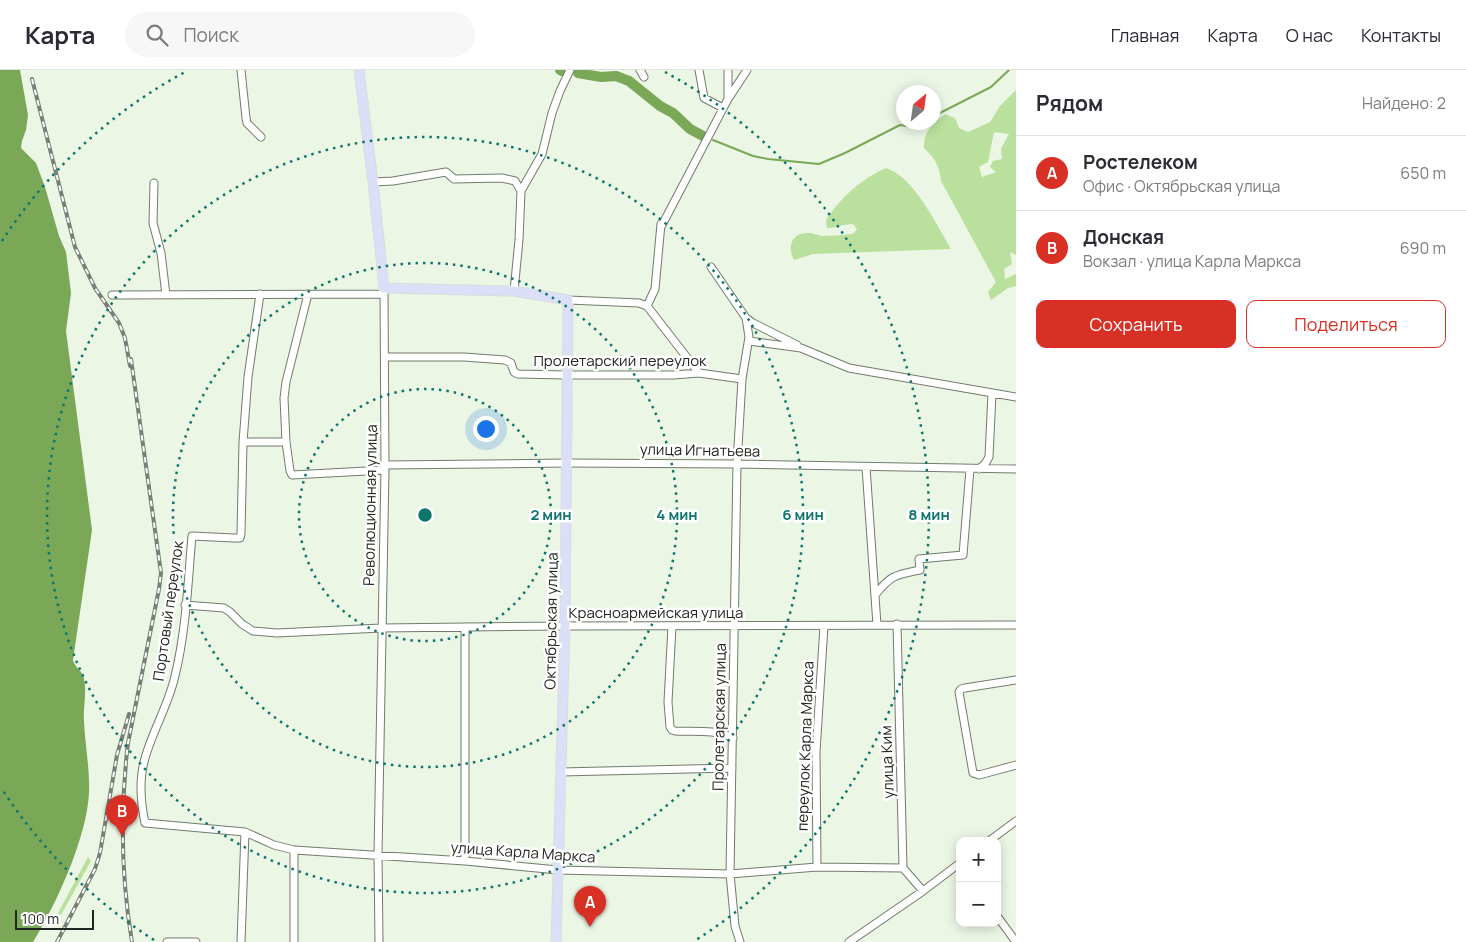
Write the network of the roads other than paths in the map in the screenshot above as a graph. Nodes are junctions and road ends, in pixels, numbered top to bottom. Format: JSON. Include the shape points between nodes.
{"nodes":[{"id":1,"x":241,"y":70,"type":"edge"},
{"id":2,"x":359,"y":70,"type":"edge"},
{"id":3,"x":570,"y":70,"type":"edge"},
{"id":4,"x":699,"y":70,"type":"edge"},
{"id":5,"x":728,"y":70,"type":"edge"},
{"id":6,"x":746,"y":70,"type":"edge"},
{"id":7,"x":728,"y":98,"type":"junction"},
{"id":8,"x":723,"y":108,"type":"junction"},
{"id":9,"x":260,"y":137,"type":"dead end"},
{"id":10,"x":374,"y":182,"type":"junction"},
{"id":11,"x":154,"y":183,"type":"dead end"},
{"id":12,"x":521,"y":191,"type":"junction"},
{"id":13,"x":661,"y":216,"type":"dead end"},
{"id":14,"x":661,"y":227,"type":"junction"},
{"id":15,"x":710,"y":267,"type":"dead end"},
{"id":16,"x":384,"y":291,"type":"junction"},
{"id":17,"x":514,"y":291,"type":"junction"},
{"id":18,"x":260,"y":294,"type":"junction"},
{"id":19,"x":308,"y":294,"type":"junction"},
{"id":20,"x":112,"y":295,"type":"dead end"},
{"id":21,"x":166,"y":295,"type":"junction"},
{"id":22,"x":568,"y":300,"type":"junction"},
{"id":23,"x":647,"y":306,"type":"junction"},
{"id":24,"x":746,"y":318,"type":"junction"},
{"id":25,"x":749,"y":341,"type":"junction"},
{"id":26,"x":806,"y":350,"type":"junction"},
{"id":27,"x":385,"y":357,"type":"junction"},
{"id":28,"x":699,"y":373,"type":"junction"},
{"id":29,"x":567,"y":376,"type":"junction"},
{"id":30,"x":742,"y":379,"type":"junction"},
{"id":31,"x":992,"y":393,"type":"junction"},
{"id":32,"x":1016,"y":397,"type":"edge"},
{"id":33,"x":243,"y":442,"type":"junction"},
{"id":34,"x":286,"y":442,"type":"junction"},
{"id":35,"x":567,"y":463,"type":"junction"},
{"id":36,"x":737,"y":464,"type":"junction"},
{"id":37,"x":385,"y":467,"type":"junction"},
{"id":38,"x":866,"y":467,"type":"junction"},
{"id":39,"x":970,"y":469,"type":"junction"},
{"id":40,"x":979,"y":469,"type":"junction"},
{"id":41,"x":1016,"y":469,"type":"edge"},
{"id":42,"x":875,"y":596,"type":"junction"},
{"id":43,"x":185,"y":605,"type":"junction"},
{"id":44,"x":897,"y":624,"type":"junction"},
{"id":45,"x":877,"y":625,"type":"junction"},
{"id":46,"x":1016,"y":625,"type":"edge"},
{"id":47,"x":565,"y":626,"type":"junction"},
{"id":48,"x":672,"y":626,"type":"junction"},
{"id":49,"x":734,"y":626,"type":"junction"},
{"id":50,"x":824,"y":626,"type":"junction"},
{"id":51,"x":465,"y":627,"type":"junction"},
{"id":52,"x":381,"y":628,"type":"junction"},
{"id":53,"x":1016,"y":680,"type":"edge"},
{"id":54,"x":733,"y":738,"type":"junction"},
{"id":55,"x":1016,"y":765,"type":"edge"},
{"id":56,"x":732,"y":768,"type":"junction"},
{"id":57,"x":561,"y":772,"type":"junction"},
{"id":58,"x":1016,"y":822,"type":"edge"},
{"id":59,"x":145,"y":823,"type":"joint"},
{"id":60,"x":245,"y":832,"type":"junction"},
{"id":61,"x":995,"y":837,"type":"edge"},
{"id":62,"x":294,"y":850,"type":"junction"},
{"id":63,"x":378,"y":855,"type":"junction"},
{"id":64,"x":465,"y":861,"type":"junction"},
{"id":65,"x":956,"y":866,"type":"edge"},
{"id":66,"x":816,"y":867,"type":"junction"},
{"id":67,"x":903,"y":868,"type":"junction"},
{"id":68,"x":558,"y":870,"type":"junction"},
{"id":69,"x":730,"y":874,"type":"junction"},
{"id":70,"x":922,"y":891,"type":"junction"},
{"id":71,"x":1001,"y":921,"type":"edge"},
{"id":72,"x":167,"y":942,"type":"edge"},
{"id":73,"x":196,"y":942,"type":"edge"},
{"id":74,"x":241,"y":942,"type":"edge"},
{"id":75,"x":294,"y":942,"type":"edge"},
{"id":76,"x":379,"y":942,"type":"edge"},
{"id":77,"x":556,"y":942,"type":"edge"},
{"id":78,"x":740,"y":942,"type":"edge"},
{"id":79,"x":850,"y":942,"type":"edge"},
{"id":80,"x":1016,"y":942,"type":"edge"}],
"edges":[{"from":1,"to":9,"type":"street","via":[[247,123]]},
{"from":2,"to":10,"type":"main road","name":"Революционная улица"},
{"from":3,"to":12,"type":"street","via":[[552,113],[542,154]]},
{"from":4,"to":8,"type":"street","via":[[704,98]]},
{"from":5,"to":7,"type":"street"},
{"from":6,"to":7,"type":"street"},
{"from":7,"to":8,"type":"street"},
{"from":8,"to":14,"type":"street"},
{"from":10,"to":12,"type":"street","via":[[446,172],[454,179],[512,179]]},
{"from":10,"to":16,"type":"main road","name":"Революционная улица"},
{"from":11,"to":21,"type":"street","via":[[153,223],[161,253]]},
{"from":12,"to":17,"type":"street"},
{"from":13,"to":14,"type":"street"},
{"from":14,"to":23,"type":"street","via":[[655,289]]},
{"from":15,"to":24,"type":"street"},
{"from":16,"to":17,"type":"main road"},
{"from":16,"to":19,"type":"street"},
{"from":16,"to":27,"type":"street","name":"Революционная улица"},
{"from":17,"to":22,"type":"main road"},
{"from":18,"to":19,"type":"street"},
{"from":18,"to":21,"type":"street"},
{"from":18,"to":33,"type":"street"},
{"from":19,"to":34,"type":"street","via":[[286,382]]},
{"from":20,"to":21,"type":"street"},
{"from":22,"to":23,"type":"street"},
{"from":22,"to":29,"type":"main road","name":"Октябрьская улица"},
{"from":23,"to":28,"type":"street"},
{"from":24,"to":25,"type":"street","name":"Пролетарская улица"},
{"from":24,"to":26,"type":"street"},
{"from":25,"to":26,"type":"street"},
{"from":25,"to":30,"type":"street","name":"Пролетарская улица"},
{"from":26,"to":31,"type":"street","via":[[849,368]]},
{"from":27,"to":29,"type":"street","name":"Пролетарский переулок","via":[[464,356],[506,360],[518,374]]},
{"from":27,"to":37,"type":"street","name":"Революционная улица"},
{"from":28,"to":29,"type":"street","name":"Пролетарский переулок"},
{"from":28,"to":30,"type":"street","name":"Пролетарский переулок"},
{"from":29,"to":35,"type":"main road","name":"Октябрьская улица"},
{"from":30,"to":36,"type":"street","name":"Пролетарская улица"},
{"from":31,"to":32,"type":"street"},
{"from":31,"to":40,"type":"street","via":[[989,457]]},
{"from":33,"to":34,"type":"street"},
{"from":33,"to":43,"type":"street","name":"Портовый переулок","via":[[240,538],[192,536]]},
{"from":34,"to":37,"type":"street","name":"улица Игнатьева","via":[[292,475]]},
{"from":35,"to":36,"type":"street","name":"улица Игнатьева"},
{"from":35,"to":37,"type":"street","name":"улица Игнатьева"},
{"from":35,"to":47,"type":"main road","name":"Октябрьская улица"},
{"from":36,"to":38,"type":"street","name":"улица Игнатьева"},
{"from":36,"to":49,"type":"street","name":"Пролетарская улица"},
{"from":37,"to":52,"type":"street","name":"Революционная улица"},
{"from":38,"to":39,"type":"street","name":"улица Игнатьева"},
{"from":38,"to":42,"type":"street"},
{"from":39,"to":40,"type":"street","name":"улица Игнатьева"},
{"from":39,"to":42,"type":"street","via":[[963,555],[920,559],[920,570],[896,575]]},
{"from":40,"to":41,"type":"street","name":"улица Игнатьева"},
{"from":42,"to":45,"type":"street"},
{"from":43,"to":52,"type":"street","name":"Красноармейская улица","via":[[224,608],[253,631],[277,634]]},
{"from":43,"to":59,"type":"street","name":"Портовый переулок","via":[[171,692],[143,763],[141,788]]},
{"from":44,"to":45,"type":"street","name":"Красноармейская улица"},
{"from":44,"to":46,"type":"street","name":"Красноармейская улица"},
{"from":44,"to":67,"type":"street","name":"улица Ким"},
{"from":45,"to":50,"type":"street","name":"Красноармейская улица"},
{"from":47,"to":48,"type":"street","name":"Красноармейская улица"},
{"from":47,"to":51,"type":"street","name":"Красноармейская улица"},
{"from":47,"to":57,"type":"main road","name":"Октябрьская улица"},
{"from":48,"to":49,"type":"street","name":"Красноармейская улица"},
{"from":48,"to":54,"type":"street","via":[[670,727],[675,731],[719,732]]},
{"from":49,"to":50,"type":"street","name":"Красноармейская улица"},
{"from":49,"to":54,"type":"street","name":"Пролетарская улица"},
{"from":50,"to":66,"type":"street","name":"переулок Карла Маркса","via":[[816,752]]},
{"from":51,"to":52,"type":"street","name":"Красноармейская улица"},
{"from":51,"to":64,"type":"street"},
{"from":52,"to":63,"type":"street","name":"Революционная улица"},
{"from":53,"to":55,"type":"street","via":[[965,688],[960,692],[974,773],[980,775]]},
{"from":54,"to":56,"type":"street","name":"Пролетарская улица"},
{"from":56,"to":57,"type":"street"},
{"from":56,"to":69,"type":"street","name":"Пролетарская улица"},
{"from":57,"to":68,"type":"main road","name":"Октябрьская улица"},
{"from":58,"to":61,"type":"street"},
{"from":59,"to":60,"type":"street","name":"улица Карла Маркса"},
{"from":60,"to":62,"type":"street","name":"улица Карла Маркса"},
{"from":60,"to":74,"type":"street"},
{"from":62,"to":63,"type":"street","name":"улица Карла Маркса"},
{"from":62,"to":75,"type":"street"},
{"from":63,"to":64,"type":"street","name":"улица Карла Маркса"},
{"from":63,"to":76,"type":"street","name":"Революционная улица"},
{"from":64,"to":68,"type":"street","name":"улица Карла Маркса"},
{"from":65,"to":70,"type":"street"},
{"from":66,"to":67,"type":"street","name":"улица Карла Маркса"},
{"from":66,"to":69,"type":"street","name":"улица Карла Маркса"},
{"from":67,"to":70,"type":"street"},
{"from":68,"to":69,"type":"street","name":"улица Карла Маркса"},
{"from":68,"to":77,"type":"main road","name":"Октябрьская улица"},
{"from":69,"to":78,"type":"street","name":"Пролетарская улица","via":[[735,926]]},
{"from":70,"to":79,"type":"street"},
{"from":71,"to":80,"type":"street"},
{"from":72,"to":73,"type":"street"}]}
